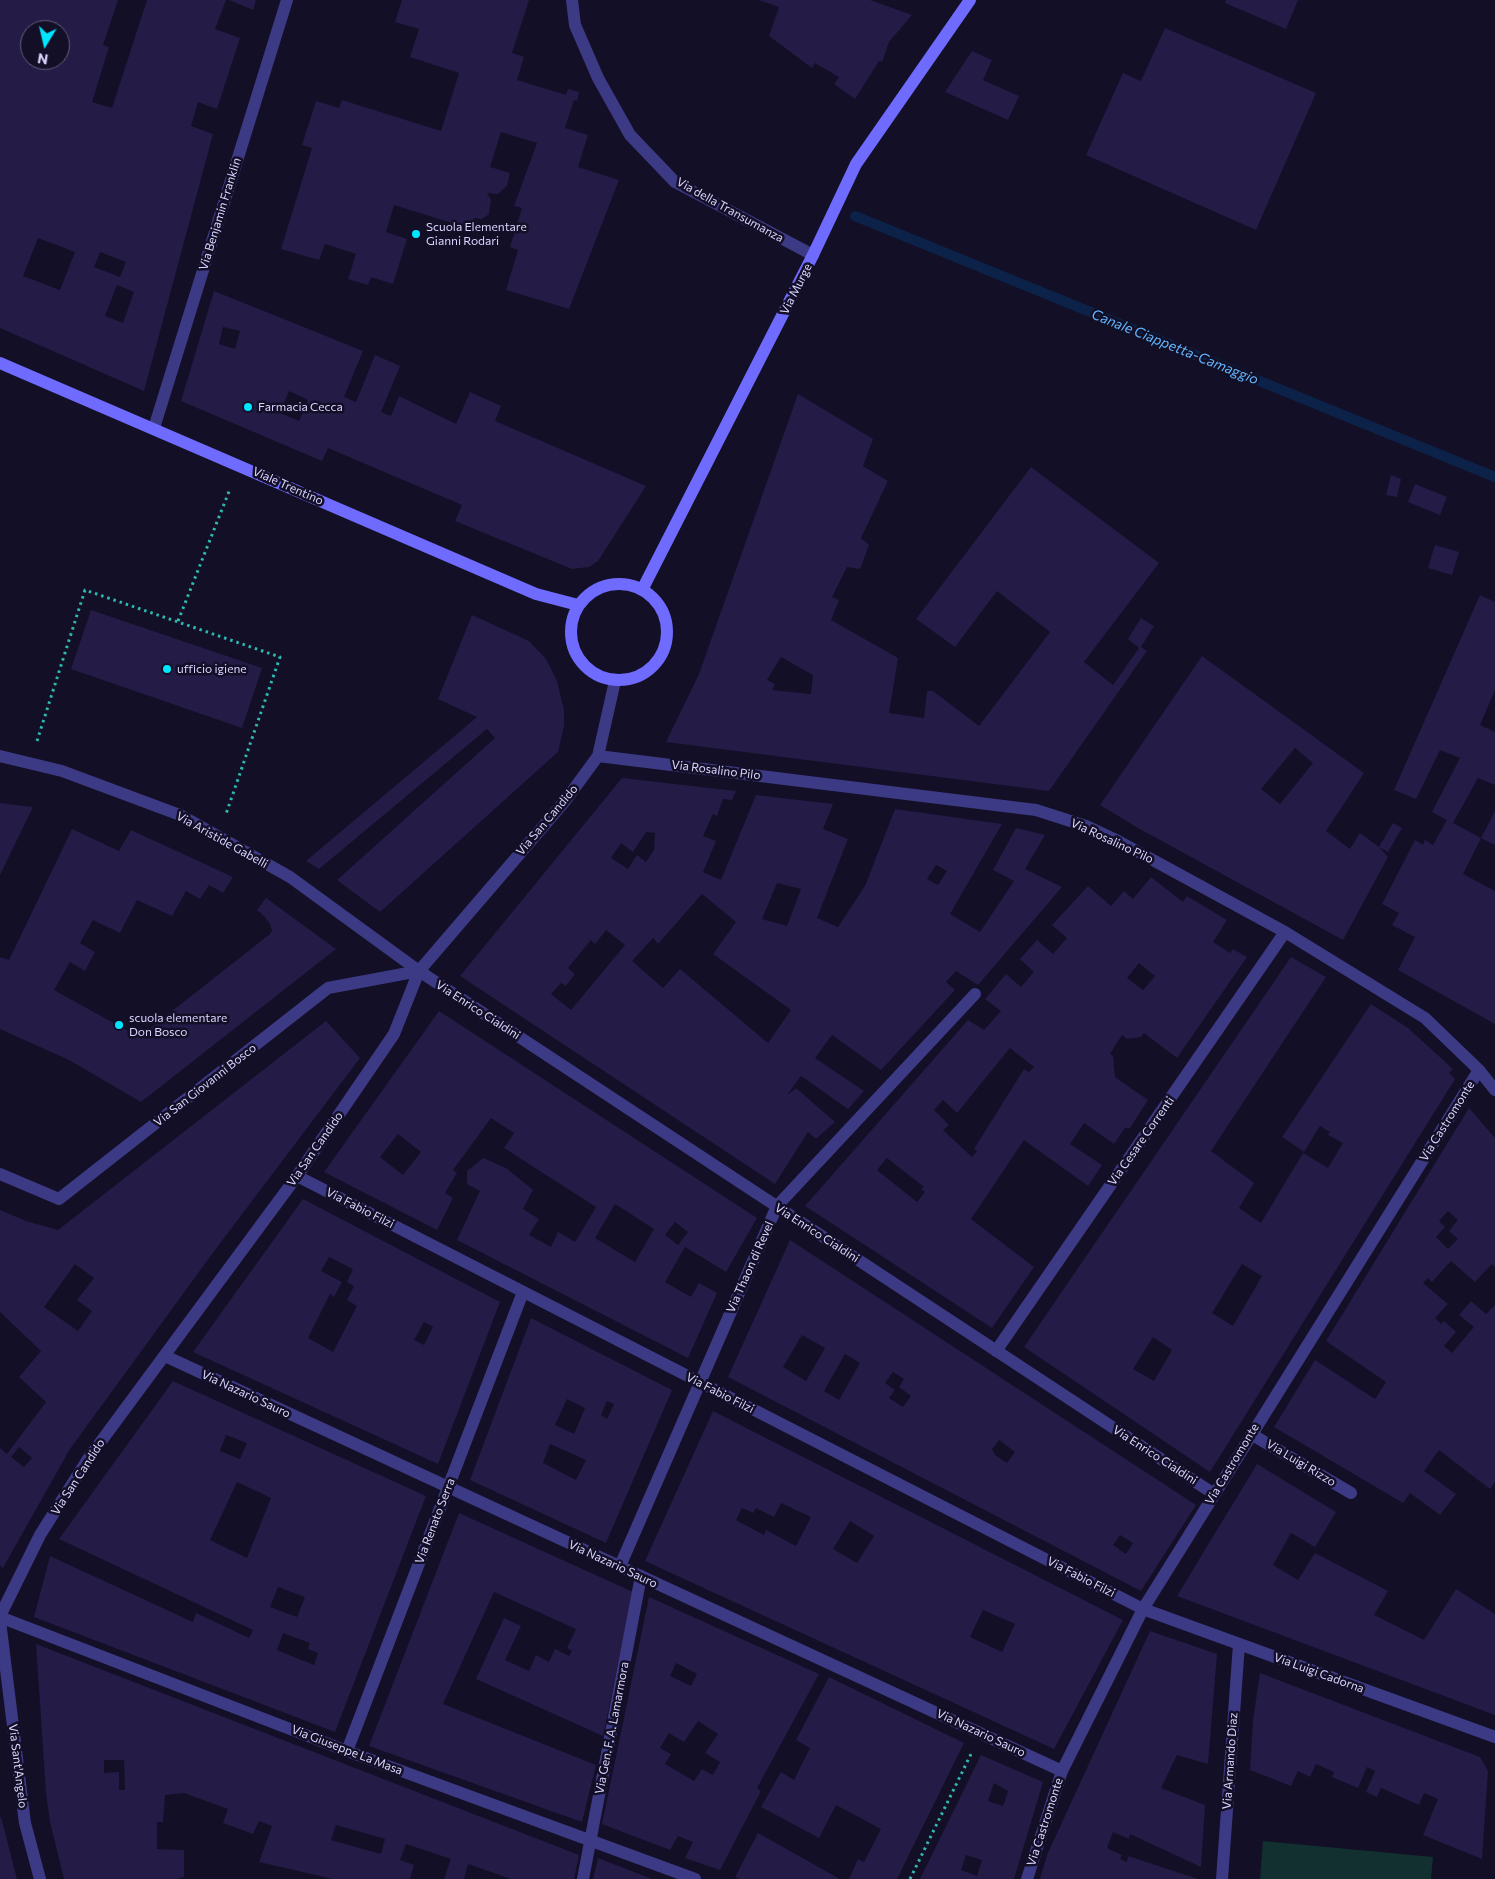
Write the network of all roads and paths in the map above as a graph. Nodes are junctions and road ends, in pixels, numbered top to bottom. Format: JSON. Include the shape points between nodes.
{"nodes":[{"id":1,"x":286,"y":0,"type":"edge"},
{"id":2,"x":572,"y":0,"type":"edge"},
{"id":3,"x":970,"y":0,"type":"edge"},
{"id":4,"x":813,"y":255,"type":"junction"},
{"id":5,"x":0,"y":363,"type":"edge"},
{"id":6,"x":154,"y":428,"type":"junction"},
{"id":7,"x":239,"y":465,"type":"junction"},
{"id":8,"x":642,"y":590,"type":"junction"},
{"id":9,"x":578,"y":605,"type":"junction"},
{"id":10,"x":178,"y":621,"type":"junction"},
{"id":11,"x":615,"y":681,"type":"junction"},
{"id":12,"x":0,"y":756,"type":"edge"},
{"id":13,"x":598,"y":756,"type":"junction"},
{"id":14,"x":30,"y":763,"type":"junction"},
{"id":15,"x":217,"y":836,"type":"junction"},
{"id":16,"x":1285,"y":932,"type":"junction"},
{"id":17,"x":419,"y":971,"type":"junction"},
{"id":18,"x":975,"y":994,"type":"dead end"},
{"id":19,"x":1479,"y":1070,"type":"junction"},
{"id":20,"x":1495,"y":1090,"type":"edge"},
{"id":21,"x":0,"y":1174,"type":"edge"},
{"id":22,"x":297,"y":1176,"type":"junction"},
{"id":23,"x":777,"y":1206,"type":"junction"},
{"id":24,"x":523,"y":1292,"type":"junction"},
{"id":25,"x":996,"y":1350,"type":"junction"},
{"id":26,"x":164,"y":1356,"type":"junction"},
{"id":27,"x":700,"y":1383,"type":"junction"},
{"id":28,"x":1251,"y":1434,"type":"junction"},
{"id":29,"x":448,"y":1488,"type":"junction"},
{"id":30,"x":1351,"y":1493,"type":"dead end"},
{"id":31,"x":1214,"y":1494,"type":"junction"},
{"id":32,"x":620,"y":1566,"type":"junction"},
{"id":33,"x":641,"y":1576,"type":"junction"},
{"id":34,"x":1143,"y":1609,"type":"junction"},
{"id":35,"x":0,"y":1616,"type":"edge"},
{"id":36,"x":0,"y":1621,"type":"edge"},
{"id":37,"x":1238,"y":1644,"type":"junction"},
{"id":38,"x":981,"y":1734,"type":"junction"},
{"id":39,"x":1495,"y":1737,"type":"edge"},
{"id":40,"x":347,"y":1750,"type":"junction"},
{"id":41,"x":1062,"y":1771,"type":"junction"},
{"id":42,"x":590,"y":1840,"type":"junction"},
{"id":43,"x":40,"y":1879,"type":"edge"},
{"id":44,"x":583,"y":1879,"type":"edge"},
{"id":45,"x":695,"y":1879,"type":"edge"},
{"id":46,"x":910,"y":1879,"type":"edge"},
{"id":47,"x":1027,"y":1879,"type":"edge"},
{"id":48,"x":1222,"y":1879,"type":"edge"}],
"edges":[{"from":1,"to":6,"type":"street","name":"Via Benjamin Franklin"},
{"from":2,"to":4,"type":"street","name":"Via della Transumanza","via":[[575,25],[598,78],[630,135],[675,182]]},
{"from":3,"to":4,"type":"street","name":"Via Murge","via":[[856,164]]},
{"from":4,"to":8,"type":"street","name":"Via Murge"},
{"from":5,"to":6,"type":"street","name":"Viale Trentino"},
{"from":6,"to":7,"type":"street","name":"Viale Trentino"},
{"from":7,"to":9,"type":"street","name":"Viale Trentino","via":[[536,594]]},
{"from":7,"to":10,"type":"path"},
{"from":8,"to":9,"type":"street","via":[[629,585],[607,585],[588,594]]},
{"from":8,"to":11,"type":"street","via":[[655,600],[664,614],[668,630],[666,647],[646,673]]},
{"from":9,"to":11,"type":"street","via":[[571,620],[570,637],[575,653],[598,677]]},
{"from":10,"to":14,"type":"path","via":[[84,590]]},
{"from":10,"to":15,"type":"path","via":[[280,657]]},
{"from":11,"to":13,"type":"street","name":"Via San Candido"},
{"from":12,"to":14,"type":"street","name":"Via Aristide Gabelli"},
{"from":13,"to":16,"type":"street","name":"Via Rosalino Pilo","via":[[1036,810],[1086,826],[1118,841]]},
{"from":13,"to":17,"type":"street","name":"Via San Candido","via":[[565,801]]},
{"from":14,"to":15,"type":"street","name":"Via Aristide Gabelli","via":[[62,771],[180,815]]},
{"from":15,"to":17,"type":"street","name":"Via Aristide Gabelli","via":[[290,877]]},
{"from":16,"to":19,"type":"street","name":"Via Rosalino Pilo","via":[[1424,1018]]},
{"from":16,"to":25,"type":"street","name":"Via Cesare Correnti"},
{"from":17,"to":21,"type":"street","name":"Via San Giovanni Bosco","via":[[328,988],[59,1199]]},
{"from":17,"to":22,"type":"street","name":"Via San Candido","via":[[394,1034]]},
{"from":17,"to":23,"type":"street","name":"Via Enrico Cialdini"},
{"from":18,"to":23,"type":"street","name":"Via Thaon di Revel"},
{"from":19,"to":20,"type":"street","name":"Via Rosalino Pilo"},
{"from":19,"to":28,"type":"street","name":"Via Castromonte"},
{"from":22,"to":24,"type":"street","name":"Via Fabio Filzi"},
{"from":22,"to":26,"type":"street","name":"Via San Candido"},
{"from":23,"to":25,"type":"street","name":"Via Enrico Cialdini"},
{"from":23,"to":27,"type":"street","name":"Via Thaon di Revel"},
{"from":24,"to":27,"type":"street","name":"Via Fabio Filzi"},
{"from":24,"to":29,"type":"street","name":"Via Renato Serra"},
{"from":25,"to":31,"type":"street","name":"Via Enrico Cialdini"},
{"from":26,"to":29,"type":"street","name":"Via Nazario Sauro"},
{"from":26,"to":35,"type":"street","name":"Via San Candido","via":[[88,1459],[40,1535]]},
{"from":27,"to":32,"type":"street","name":"Via Thaon di Revel"},
{"from":27,"to":34,"type":"street","name":"Via Fabio Filzi"},
{"from":28,"to":30,"type":"street","name":"Via Luigi Rizzo"},
{"from":28,"to":31,"type":"street","name":"Via Castromonte"},
{"from":29,"to":32,"type":"street","name":"Via Nazario Sauro"},
{"from":29,"to":40,"type":"street","name":"Via Renato Serra"},
{"from":31,"to":34,"type":"street","name":"Via Castromonte"},
{"from":32,"to":33,"type":"street","name":"Via Nazario Sauro"},
{"from":33,"to":38,"type":"street","name":"Via Nazario Sauro"},
{"from":33,"to":42,"type":"street","name":"Via Gen. F. A. Lamarmora"},
{"from":34,"to":37,"type":"street","name":"Via Luigi Cadorna"},
{"from":34,"to":41,"type":"street","name":"Via Castromonte"},
{"from":35,"to":40,"type":"street","name":"Via Giuseppe La Masa"},
{"from":36,"to":43,"type":"street","name":"Via Sant'Angelo","via":[[25,1823]]},
{"from":37,"to":39,"type":"street","name":"Via Luigi Cadorna"},
{"from":37,"to":48,"type":"street","name":"Via Armando Diaz"},
{"from":38,"to":41,"type":"street","name":"Via Nazario Sauro"},
{"from":38,"to":46,"type":"path"},
{"from":40,"to":42,"type":"street","name":"Via Giuseppe La Masa"},
{"from":41,"to":47,"type":"street","name":"Via Castromonte"},
{"from":42,"to":44,"type":"street","name":"Via Gen. F. A. Lamarmora"},
{"from":42,"to":45,"type":"street","name":"Via Giuseppe La Masa"}]}
